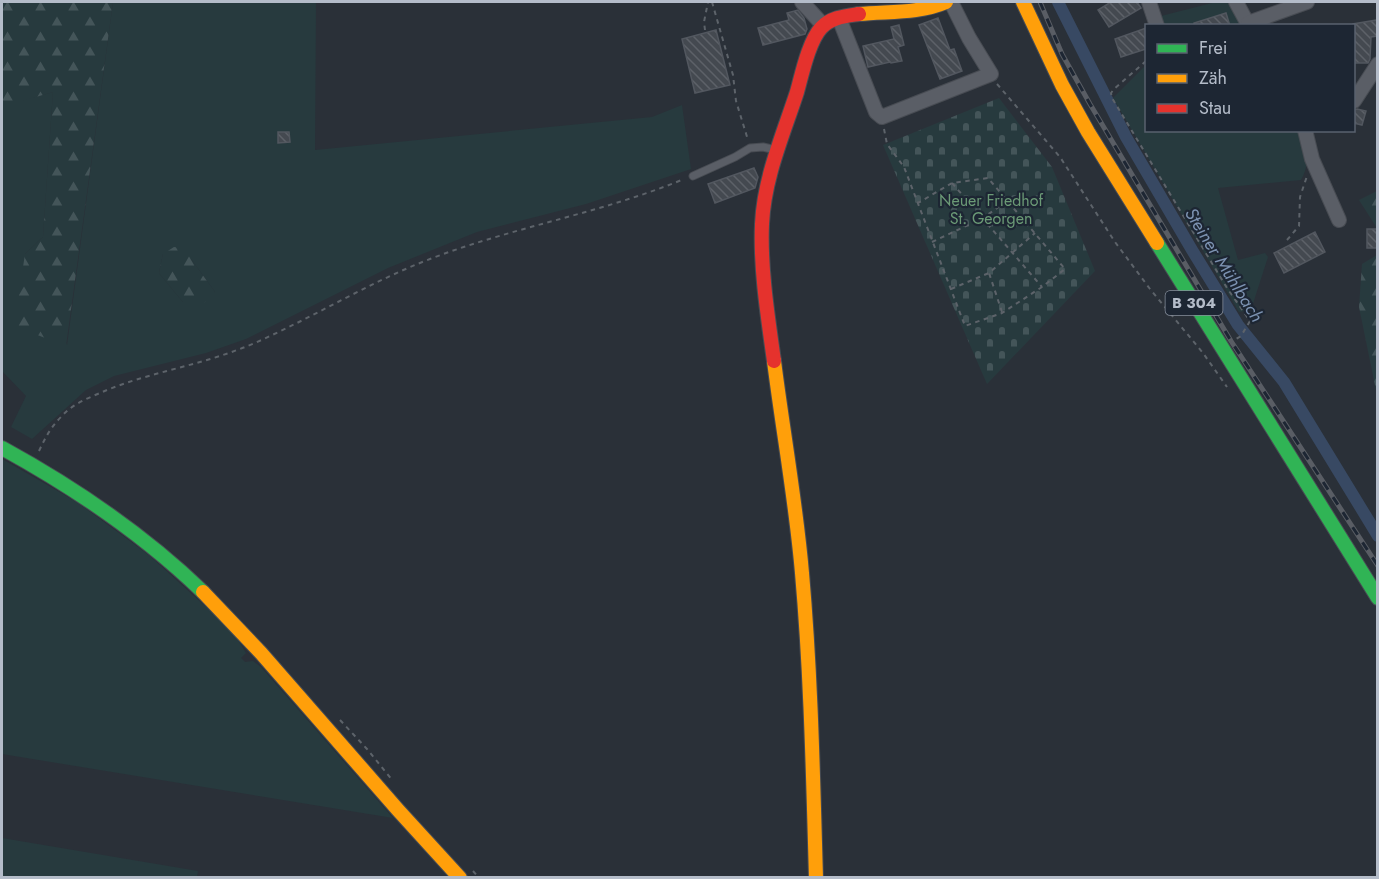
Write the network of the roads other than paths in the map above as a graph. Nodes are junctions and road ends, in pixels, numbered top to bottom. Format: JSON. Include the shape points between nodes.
{"nodes":[{"id":1,"x":802,"y":2,"type":"edge"},
{"id":2,"x":949,"y":2,"type":"edge"},
{"id":3,"x":1023,"y":2,"type":"edge"},
{"id":4,"x":1149,"y":2,"type":"edge"},
{"id":5,"x":1236,"y":2,"type":"edge"},
{"id":6,"x":1307,"y":2,"type":"edge"},
{"id":7,"x":839,"y":18,"type":"junction"},
{"id":8,"x":1156,"y":24,"type":"edge"},
{"id":9,"x":1248,"y":24,"type":"edge"},
{"id":10,"x":824,"y":25,"type":"junction"},
{"id":11,"x":1377,"y":64,"type":"edge"},
{"id":12,"x":1355,"y":98,"type":"edge"},
{"id":13,"x":1305,"y":132,"type":"edge"},
{"id":14,"x":778,"y":150,"type":"junction"},
{"id":15,"x":693,"y":176,"type":"road end"},
{"id":16,"x":1339,"y":220,"type":"dead end"},
{"id":17,"x":2,"y":448,"type":"edge"},
{"id":18,"x":1377,"y":598,"type":"edge"},
{"id":19,"x":460,"y":878,"type":"edge"},
{"id":20,"x":816,"y":878,"type":"edge"}],
"edges":[{"from":1,"to":10,"type":"street"},
{"from":2,"to":7,"type":"main road","via":[[916,11]]},
{"from":2,"to":7,"type":"street","via":[[991,74],[882,117],[876,112]]},
{"from":3,"to":18,"type":"main road","number":"B 304","via":[[1088,132]]},
{"from":4,"to":8,"type":"street"},
{"from":5,"to":9,"type":"street"},
{"from":6,"to":9,"type":"street"},
{"from":7,"to":10,"type":"main road"},
{"from":10,"to":14,"type":"main road","via":[[815,38]]},
{"from":11,"to":12,"type":"street"},
{"from":13,"to":16,"type":"street","via":[[1312,159]]},
{"from":14,"to":15,"type":"lane","via":[[750,148]]},
{"from":14,"to":20,"type":"main road","via":[[766,189],[763,256],[802,574]]},
{"from":17,"to":19,"type":"main road","via":[[105,509],[198,586]]}]}
